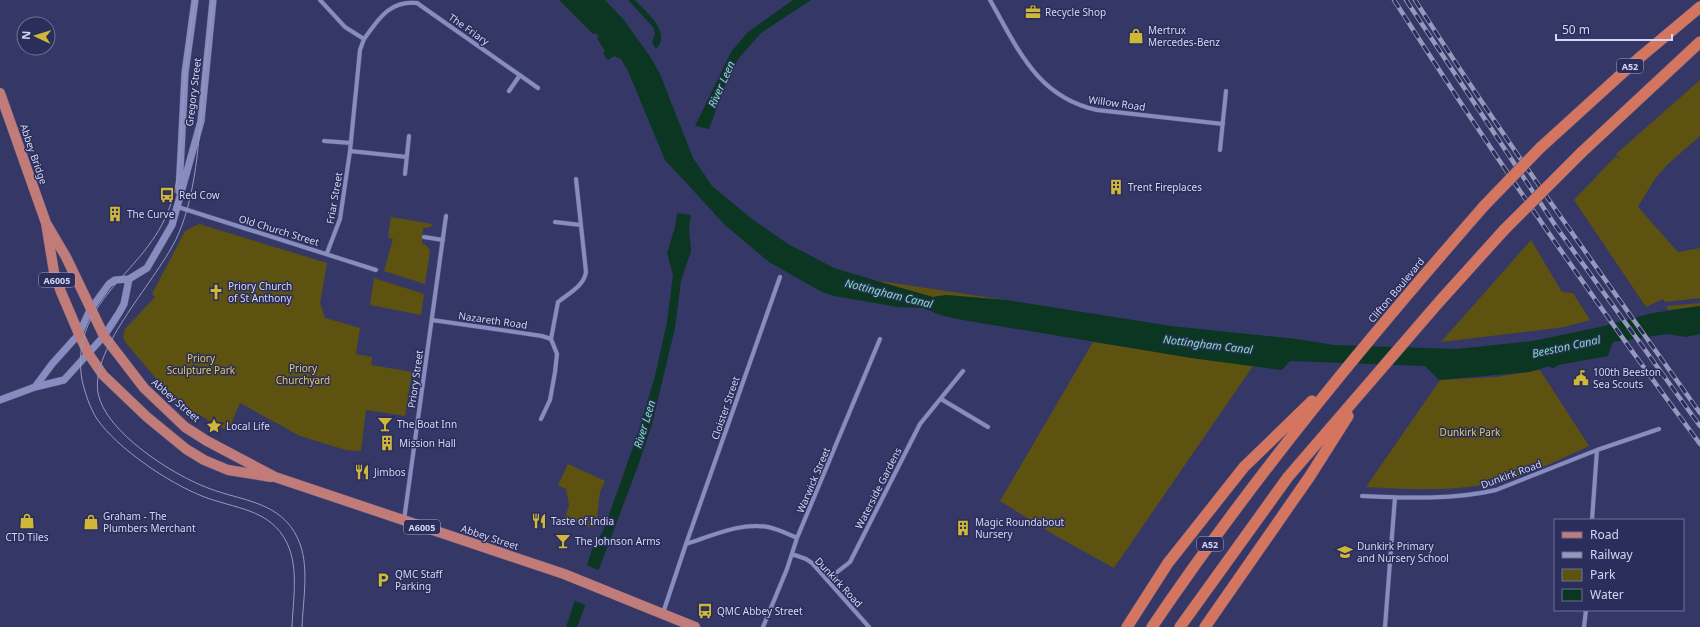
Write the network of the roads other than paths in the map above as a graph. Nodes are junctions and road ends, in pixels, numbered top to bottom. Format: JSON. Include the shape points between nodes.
{"nodes":[{"id":1,"x":195,"y":0,"type":"edge"},
{"id":2,"x":213,"y":0,"type":"edge"},
{"id":3,"x":320,"y":0,"type":"edge"},
{"id":4,"x":990,"y":0,"type":"edge"},
{"id":5,"x":1700,"y":7,"type":"edge"},
{"id":6,"x":364,"y":39,"type":"junction"},
{"id":7,"x":1700,"y":42,"type":"edge"},
{"id":8,"x":520,"y":75,"type":"junction"},
{"id":9,"x":538,"y":88,"type":"dead end"},
{"id":10,"x":509,"y":91,"type":"dead end"},
{"id":11,"x":1226,"y":92,"type":"dead end"},
{"id":12,"x":0,"y":93,"type":"edge"},
{"id":13,"x":1223,"y":124,"type":"junction"},
{"id":14,"x":409,"y":136,"type":"dead end"},
{"id":15,"x":324,"y":141,"type":"dead end"},
{"id":16,"x":351,"y":143,"type":"junction"},
{"id":17,"x":1220,"y":150,"type":"dead end"},
{"id":18,"x":350,"y":151,"type":"junction"},
{"id":19,"x":407,"y":157,"type":"junction"},
{"id":20,"x":405,"y":174,"type":"dead end"},
{"id":21,"x":576,"y":179,"type":"dead end"},
{"id":22,"x":178,"y":207,"type":"junction"},
{"id":23,"x":446,"y":216,"type":"dead end"},
{"id":24,"x":555,"y":222,"type":"dead end"},
{"id":25,"x":46,"y":223,"type":"junction"},
{"id":26,"x":581,"y":225,"type":"junction"},
{"id":27,"x":424,"y":237,"type":"dead end"},
{"id":28,"x":442,"y":240,"type":"junction"},
{"id":29,"x":327,"y":253,"type":"junction"},
{"id":30,"x":376,"y":270,"type":"dead end"},
{"id":31,"x":780,"y":277,"type":"dead end"},
{"id":32,"x":129,"y":279,"type":"junction"},
{"id":33,"x":90,"y":310,"type":"junction"},
{"id":34,"x":432,"y":320,"type":"junction"},
{"id":35,"x":79,"y":334,"type":"junction"},
{"id":36,"x":104,"y":336,"type":"junction"},
{"id":37,"x":551,"y":339,"type":"junction"},
{"id":38,"x":880,"y":339,"type":"dead end"},
{"id":39,"x":88,"y":353,"type":"junction"},
{"id":40,"x":962,"y":371,"type":"dead end"},
{"id":41,"x":1340,"y":374,"type":"junction"},
{"id":42,"x":1368,"y":384,"type":"junction"},
{"id":43,"x":35,"y":387,"type":"junction"},
{"id":44,"x":941,"y":399,"type":"junction"},
{"id":45,"x":0,"y":400,"type":"edge"},
{"id":46,"x":541,"y":419,"type":"dead end"},
{"id":47,"x":988,"y":426,"type":"dead end"},
{"id":48,"x":1659,"y":429,"type":"dead end"},
{"id":49,"x":1597,"y":450,"type":"junction"},
{"id":50,"x":275,"y":477,"type":"junction"},
{"id":51,"x":1362,"y":496,"type":"dead end"},
{"id":52,"x":1395,"y":497,"type":"junction"},
{"id":53,"x":1592,"y":519,"type":"edge"},
{"id":54,"x":404,"y":520,"type":"junction"},
{"id":55,"x":797,"y":538,"type":"junction"},
{"id":56,"x":686,"y":544,"type":"junction"},
{"id":57,"x":792,"y":554,"type":"junction"},
{"id":58,"x":826,"y":580,"type":"junction"},
{"id":59,"x":1586,"y":611,"type":"edge"},
{"id":60,"x":663,"y":614,"type":"junction"},
{"id":61,"x":695,"y":627,"type":"edge"},
{"id":62,"x":763,"y":627,"type":"edge"},
{"id":63,"x":869,"y":627,"type":"edge"},
{"id":64,"x":1127,"y":627,"type":"edge"},
{"id":65,"x":1152,"y":627,"type":"edge"},
{"id":66,"x":1180,"y":627,"type":"edge"},
{"id":67,"x":1205,"y":627,"type":"edge"},
{"id":68,"x":1385,"y":627,"type":"edge"},
{"id":69,"x":1584,"y":627,"type":"edge"}],
"edges":[{"from":1,"to":22,"type":"street","name":"Gregory Street","via":[[185,73]]},
{"from":2,"to":22,"type":"street","name":"Gregory Street","via":[[201,121]]},
{"from":3,"to":6,"type":"street","via":[[345,27]]},
{"from":4,"to":13,"type":"street","name":"Willow Road","via":[[1025,61],[1047,86],[1062,96],[1081,106],[1097,110]]},
{"from":5,"to":41,"type":"highway","name":"Clifton Boulevard","number":"A52","bridge":true,"via":[[1562,126],[1484,206]]},
{"from":6,"to":8,"type":"street","name":"The Friary","via":[[387,8],[397,2],[411,1],[423,6]]},
{"from":6,"to":16,"type":"street","name":"Friar Street","via":[[360,50]]},
{"from":7,"to":42,"type":"highway","number":"A52","bridge":true,"via":[[1582,152],[1504,230]]},
{"from":8,"to":9,"type":"street","name":"The Friary"},
{"from":8,"to":10,"type":"street"},
{"from":11,"to":13,"type":"street"},
{"from":12,"to":25,"type":"main road","name":"Abbey Bridge","number":"A6005"},
{"from":13,"to":17,"type":"street"},
{"from":14,"to":19,"type":"street"},
{"from":15,"to":16,"type":"street"},
{"from":16,"to":18,"type":"street","name":"Friar Street"},
{"from":18,"to":19,"type":"street"},
{"from":18,"to":29,"type":"street","name":"Friar Street","via":[[340,219]]},
{"from":19,"to":20,"type":"street"},
{"from":21,"to":26,"type":"street"},
{"from":22,"to":29,"type":"street","name":"Old Church Street"},
{"from":22,"to":32,"type":"street","name":"Gregory Street","via":[[168,235],[147,268]]},
{"from":23,"to":28,"type":"street","name":"Priory Street"},
{"from":24,"to":26,"type":"street"},
{"from":25,"to":33,"type":"main road","name":"Abbey Bridge","number":"A6005","via":[[66,257]]},
{"from":25,"to":35,"type":"main road","name":"Abbey Bridge","number":"A6005","via":[[54,272]]},
{"from":26,"to":37,"type":"street","via":[[585,279],[558,302]]},
{"from":27,"to":28,"type":"street"},
{"from":28,"to":34,"type":"street","name":"Priory Street"},
{"from":29,"to":30,"type":"street","name":"Old Church Street"},
{"from":31,"to":56,"type":"street","name":"Cloister Street"},
{"from":32,"to":33,"type":"street","name":"Gregory Street","via":[[115,280],[109,284]]},
{"from":32,"to":36,"type":"street","via":[[124,304]]},
{"from":33,"to":35,"type":"street","name":"Gregory Street"},
{"from":33,"to":36,"type":"main road","name":"Abbey Street","number":"A6005"},
{"from":34,"to":37,"type":"street","name":"Nazareth Road"},
{"from":34,"to":54,"type":"street","name":"Priory Street"},
{"from":35,"to":39,"type":"main road","name":"Abbey Street","number":"A6005"},
{"from":35,"to":43,"type":"street","name":"Gregory Street"},
{"from":36,"to":39,"type":"street"},
{"from":36,"to":50,"type":"main road","name":"Abbey Street","number":"A6005","via":[[144,388],[185,427]]},
{"from":37,"to":46,"type":"street","via":[[558,354],[550,400]]},
{"from":38,"to":55,"type":"street","name":"Warwick Street"},
{"from":39,"to":43,"type":"street","via":[[64,380]]},
{"from":39,"to":50,"type":"main road","name":"Abbey Street","number":"A6005","via":[[108,380],[186,449],[228,470]]},
{"from":40,"to":44,"type":"street","name":"Waterside Gardens"},
{"from":41,"to":64,"type":"highway","via":[[1244,467],[1168,563]]},
{"from":41,"to":65,"type":"highway","name":"Clifton Boulevard","number":"A52","via":[[1218,532]]},
{"from":42,"to":66,"type":"highway","number":"A52","via":[[1288,477]]},
{"from":42,"to":67,"type":"highway","via":[[1310,476]]},
{"from":43,"to":45,"type":"street"},
{"from":44,"to":47,"type":"street"},
{"from":44,"to":58,"type":"street","name":"Waterside Gardens","via":[[920,424],[850,562]]},
{"from":48,"to":49,"type":"street","name":"Dunkirk Road"},
{"from":49,"to":52,"type":"street","name":"Dunkirk Road","via":[[1516,483],[1479,494]]},
{"from":49,"to":53,"type":"street"},
{"from":50,"to":54,"type":"main road","name":"Abbey Street","number":"A6005"},
{"from":51,"to":52,"type":"street","name":"Dunkirk Road"},
{"from":52,"to":68,"type":"street"},
{"from":54,"to":60,"type":"main road","name":"Abbey Street","number":"A6005","via":[[570,577]]},
{"from":55,"to":56,"type":"street","via":[[761,526],[732,529]]},
{"from":55,"to":57,"type":"street","name":"Warwick Street"},
{"from":56,"to":60,"type":"street"},
{"from":57,"to":58,"type":"street","name":"Dunkirk Road","via":[[806,559]]},
{"from":57,"to":62,"type":"street","name":"Warwick Street"},
{"from":58,"to":63,"type":"street","name":"Dunkirk Road"},
{"from":59,"to":69,"type":"street"},
{"from":60,"to":61,"type":"main road","name":"Abbey Street"}]}
